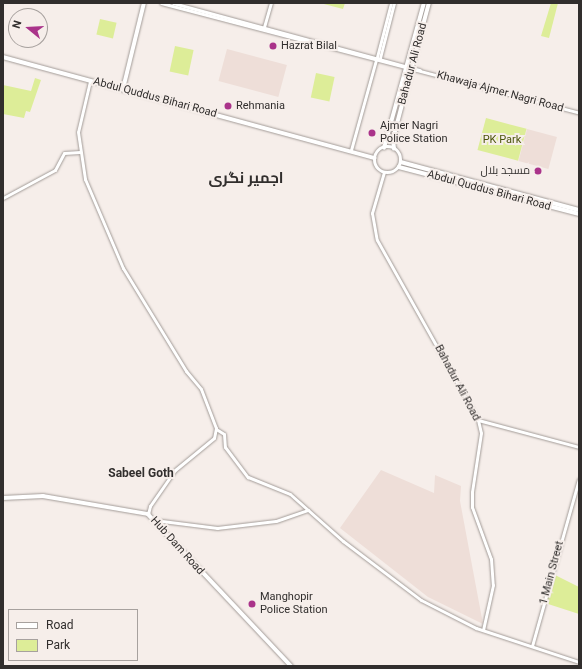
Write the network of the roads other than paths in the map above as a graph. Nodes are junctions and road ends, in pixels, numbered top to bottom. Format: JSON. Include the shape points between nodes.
{"nodes":[{"id":1,"x":161,"y":3,"type":"edge"},
{"id":2,"x":174,"y":3,"type":"edge"},
{"id":3,"x":271,"y":3,"type":"edge"},
{"id":4,"x":393,"y":3,"type":"edge"},
{"id":5,"x":424,"y":3,"type":"edge"},
{"id":6,"x":429,"y":3,"type":"edge"},
{"id":7,"x":145,"y":4,"type":"edge"},
{"id":8,"x":187,"y":8,"type":"junction"},
{"id":9,"x":256,"y":26,"type":"junction"},
{"id":10,"x":264,"y":27,"type":"junction"},
{"id":11,"x":279,"y":33,"type":"junction"},
{"id":12,"x":3,"y":58,"type":"edge"},
{"id":13,"x":378,"y":58,"type":"junction"},
{"id":14,"x":410,"y":68,"type":"junction"},
{"id":15,"x":90,"y":80,"type":"junction"},
{"id":16,"x":123,"y":89,"type":"junction"},
{"id":17,"x":579,"y":112,"type":"edge"},
{"id":18,"x":384,"y":148,"type":"junction"},
{"id":19,"x":394,"y":149,"type":"junction"},
{"id":20,"x":351,"y":150,"type":"junction"},
{"id":21,"x":80,"y":152,"type":"junction"},
{"id":22,"x":375,"y":158,"type":"junction"},
{"id":23,"x":402,"y":162,"type":"junction"},
{"id":24,"x":399,"y":167,"type":"junction"},
{"id":25,"x":384,"y":172,"type":"junction"},
{"id":26,"x":3,"y":198,"type":"edge"},
{"id":27,"x":579,"y":210,"type":"edge"},
{"id":28,"x":579,"y":214,"type":"edge"},
{"id":29,"x":478,"y":420,"type":"junction"},
{"id":30,"x":216,"y":429,"type":"junction"},
{"id":31,"x":579,"y":447,"type":"edge"},
{"id":32,"x":579,"y":480,"type":"edge"},
{"id":33,"x":3,"y":498,"type":"edge"},
{"id":34,"x":308,"y":510,"type":"junction"},
{"id":35,"x":148,"y":514,"type":"junction"},
{"id":36,"x":154,"y":520,"type":"junction"},
{"id":37,"x":484,"y":630,"type":"junction"},
{"id":38,"x":532,"y":646,"type":"junction"},
{"id":39,"x":579,"y":662,"type":"edge"},
{"id":40,"x":291,"y":666,"type":"edge"}],
"edges":[{"from":1,"to":8,"type":"street","name":"Khawaja Ajmer Nagri Road"},
{"from":2,"to":8,"type":"street","name":"Khawaja Ajmer Nagri Road"},
{"from":3,"to":10,"type":"street"},
{"from":4,"to":13,"type":"street"},
{"from":5,"to":14,"type":"main road","name":"Bahadur Ali Road"},
{"from":6,"to":14,"type":"main road","name":"Bahadur Ali Road"},
{"from":7,"to":16,"type":"main road"},
{"from":8,"to":9,"type":"street","name":"Khawaja Ajmer Nagri Road"},
{"from":9,"to":10,"type":"street","name":"Khawaja Ajmer Nagri Road"},
{"from":9,"to":11,"type":"street","name":"Khawaja Ajmer Nagri Road"},
{"from":10,"to":11,"type":"street","name":"Khawaja Ajmer Nagri Road"},
{"from":11,"to":13,"type":"street","name":"Khawaja Ajmer Nagri Road"},
{"from":12,"to":15,"type":"main road","name":"Abdul Quddus Bihari Road"},
{"from":13,"to":14,"type":"street","name":"Khawaja Ajmer Nagri Road"},
{"from":13,"to":20,"type":"street"},
{"from":14,"to":17,"type":"street","name":"Khawaja Ajmer Nagri Road"},
{"from":14,"to":18,"type":"main road","name":"Bahadur Ali Road"},
{"from":14,"to":19,"type":"main road","name":"Bahadur Ali Road","via":[[393,139]]},
{"from":15,"to":16,"type":"main road","name":"Abdul Quddus Bihari Road"},
{"from":15,"to":21,"type":"street","via":[[78,132]]},
{"from":16,"to":20,"type":"main road","name":"Abdul Quddus Bihari Road"},
{"from":18,"to":19,"type":"main road"},
{"from":18,"to":22,"type":"main road"},
{"from":19,"to":23,"type":"main road","via":[[399,152]]},
{"from":20,"to":22,"type":"main road","name":"Abdul Quddus Bihari Road"},
{"from":21,"to":26,"type":"street","via":[[64,153],[55,170]]},
{"from":21,"to":30,"type":"street","via":[[85,179],[123,268],[186,371],[202,388]]},
{"from":22,"to":25,"type":"main road","via":[[377,168]]},
{"from":23,"to":24,"type":"main road"},
{"from":23,"to":27,"type":"main road","name":"Abdul Quddus Bihari Road"},
{"from":24,"to":25,"type":"main road"},
{"from":24,"to":28,"type":"main road","name":"Abdul Quddus Bihari Road"},
{"from":25,"to":29,"type":"street","name":"Bahadur Ali Road","via":[[372,213],[377,240]]},
{"from":29,"to":31,"type":"street"},
{"from":29,"to":37,"type":"street","name":"Bahadur Ali Road","via":[[481,432],[472,507],[490,559],[493,581]]},
{"from":30,"to":34,"type":"street","via":[[224,434],[225,447],[248,477],[290,494]]},
{"from":30,"to":35,"type":"street","via":[[214,438],[175,470],[150,506]]},
{"from":32,"to":38,"type":"street","name":"1 Main Street"},
{"from":33,"to":35,"type":"main road","name":"Hub Dam Road","via":[[43,496]]},
{"from":34,"to":36,"type":"street","via":[[276,521],[217,528]]},
{"from":34,"to":37,"type":"street","via":[[343,541],[421,600]]},
{"from":35,"to":36,"type":"main road","name":"Hub Dam Road"},
{"from":36,"to":40,"type":"main road","name":"Hub Dam Road"},
{"from":37,"to":38,"type":"street"},
{"from":38,"to":39,"type":"street"}]}
